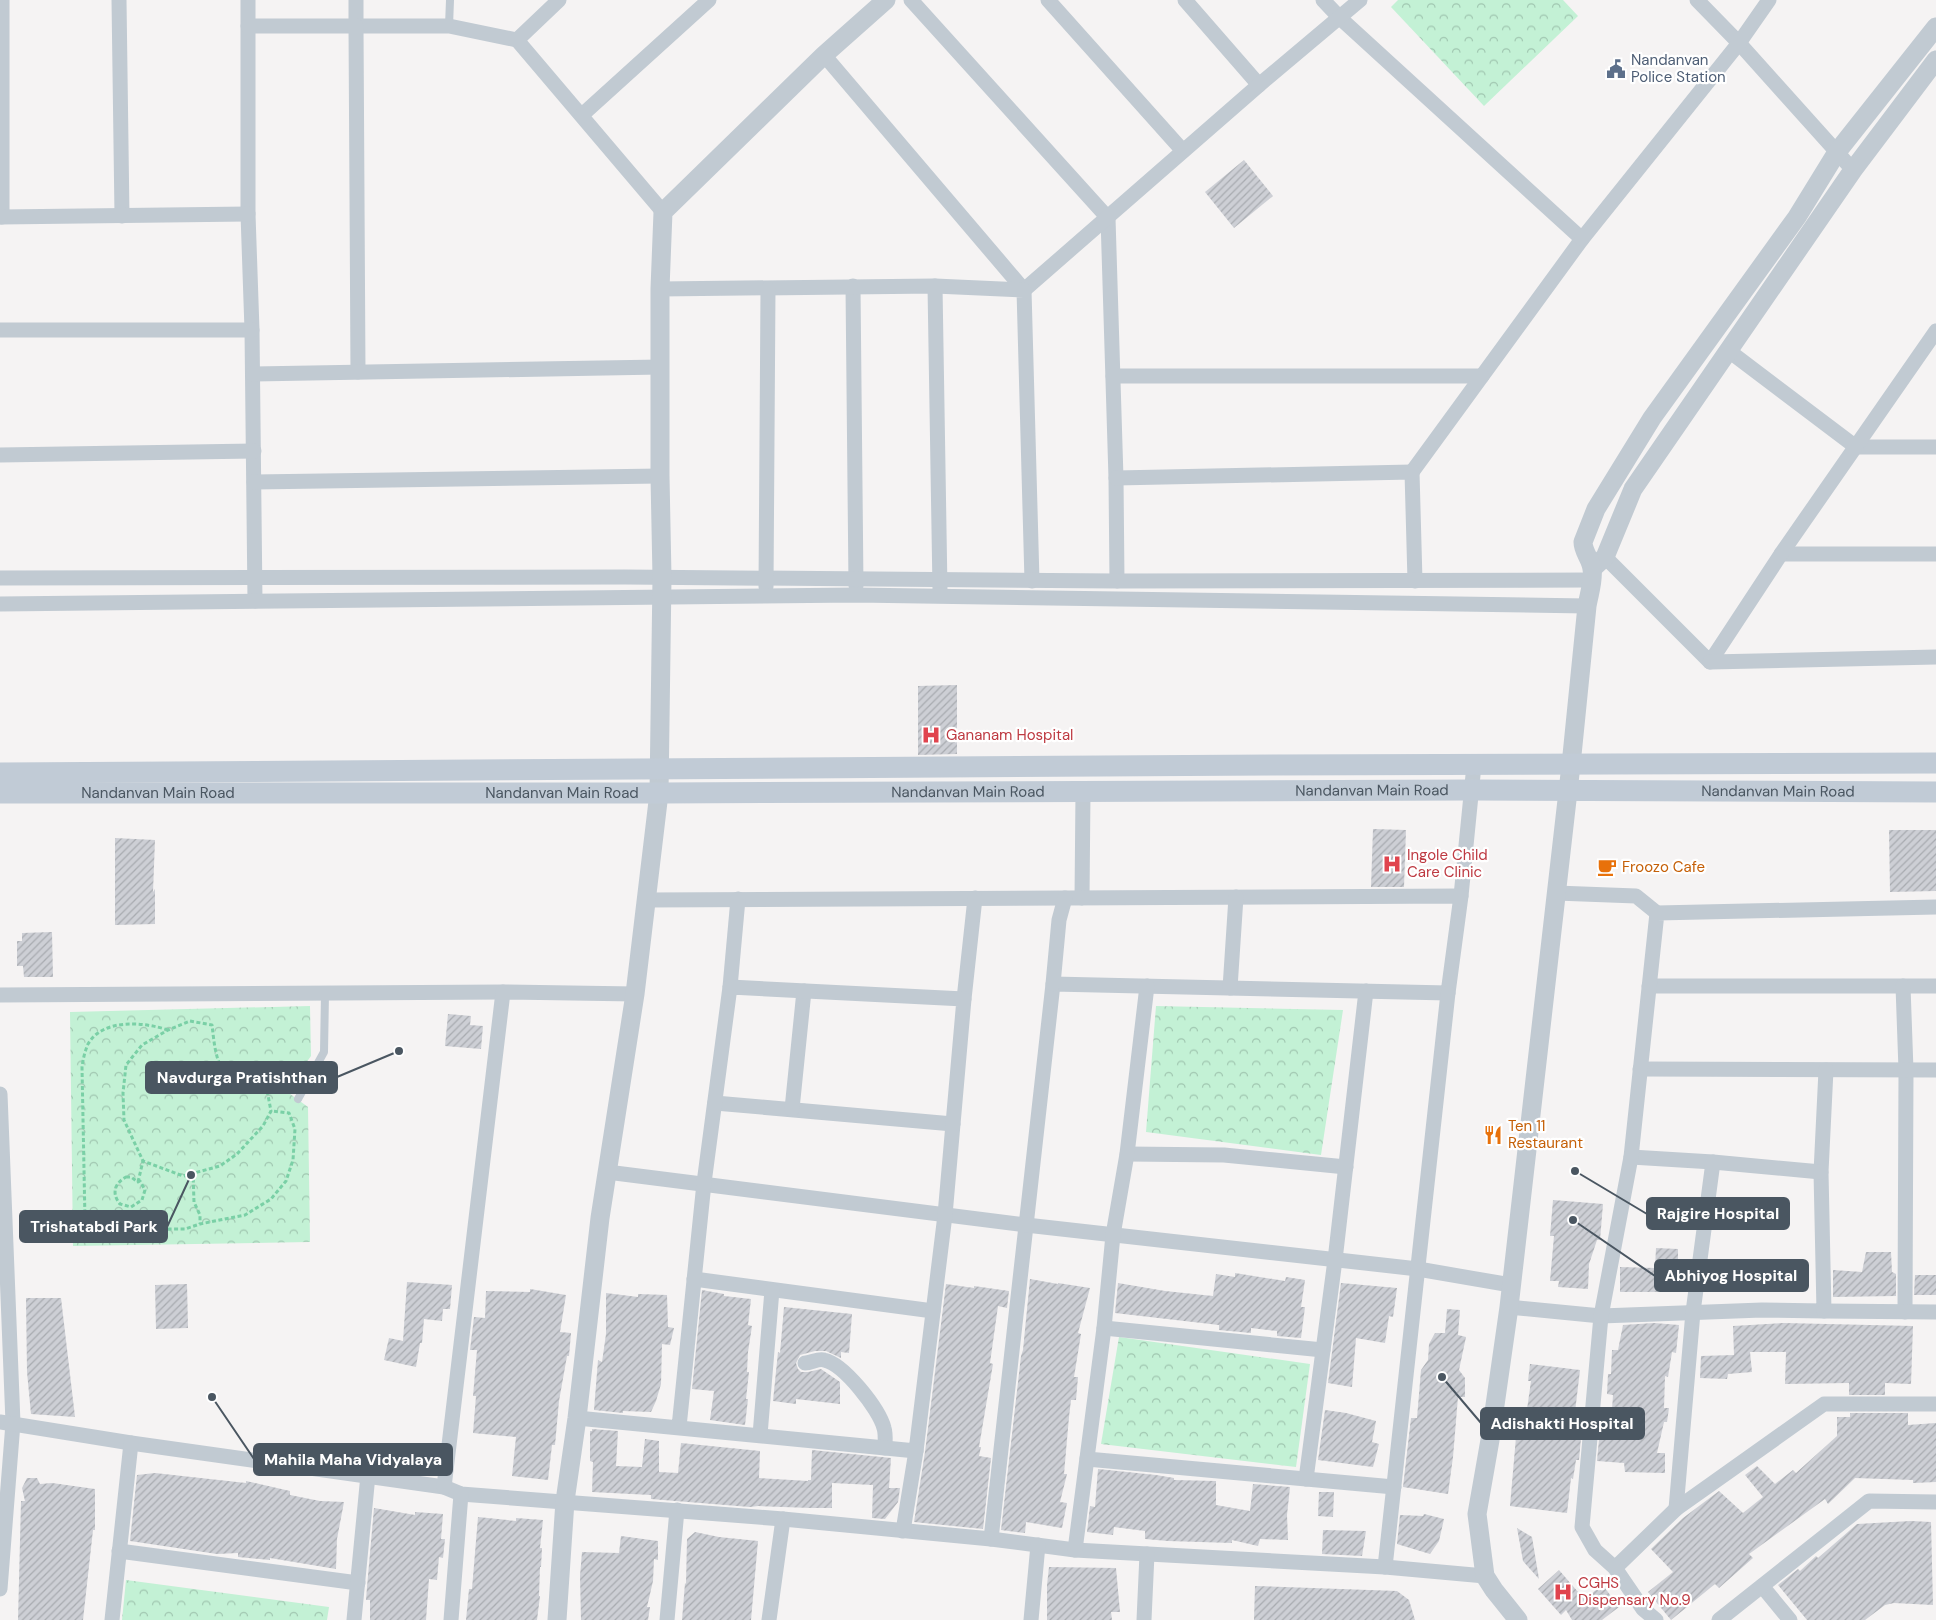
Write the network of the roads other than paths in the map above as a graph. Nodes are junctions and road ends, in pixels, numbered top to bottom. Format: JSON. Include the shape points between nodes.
{"nodes":[{"id":1,"x":2,"y":0,"type":"edge"},
{"id":2,"x":119,"y":0,"type":"edge"},
{"id":3,"x":248,"y":0,"type":"edge"},
{"id":4,"x":356,"y":0,"type":"edge"},
{"id":5,"x":450,"y":0,"type":"edge"},
{"id":6,"x":559,"y":0,"type":"edge"},
{"id":7,"x":709,"y":0,"type":"edge"},
{"id":8,"x":886,"y":0,"type":"edge"},
{"id":9,"x":911,"y":0,"type":"edge"},
{"id":10,"x":1048,"y":0,"type":"edge"},
{"id":11,"x":1185,"y":0,"type":"edge"},
{"id":12,"x":1323,"y":0,"type":"edge"},
{"id":13,"x":1360,"y":0,"type":"edge"},
{"id":14,"x":1697,"y":0,"type":"edge"},
{"id":15,"x":1769,"y":0,"type":"edge"},
{"id":16,"x":1340,"y":18,"type":"junction"},
{"id":17,"x":248,"y":26,"type":"junction"},
{"id":18,"x":356,"y":26,"type":"junction"},
{"id":19,"x":449,"y":26,"type":"junction"},
{"id":20,"x":1936,"y":27,"type":"edge"},
{"id":21,"x":517,"y":40,"type":"junction"},
{"id":22,"x":1739,"y":43,"type":"junction"},
{"id":23,"x":824,"y":55,"type":"junction"},
{"id":24,"x":1936,"y":60,"type":"edge"},
{"id":25,"x":1259,"y":85,"type":"junction"},
{"id":26,"x":582,"y":116,"type":"junction"},
{"id":27,"x":1183,"y":151,"type":"junction"},
{"id":28,"x":1837,"y":152,"type":"junction"},
{"id":29,"x":1853,"y":170,"type":"junction"},
{"id":30,"x":663,"y":212,"type":"junction"},
{"id":31,"x":248,"y":214,"type":"junction"},
{"id":32,"x":122,"y":216,"type":"junction"},
{"id":33,"x":1,"y":217,"type":"edge"},
{"id":34,"x":1108,"y":218,"type":"junction"},
{"id":35,"x":1582,"y":239,"type":"junction"},
{"id":36,"x":853,"y":286,"type":"junction"},
{"id":37,"x":935,"y":286,"type":"junction"},
{"id":38,"x":660,"y":289,"type":"junction"},
{"id":39,"x":768,"y":289,"type":"junction"},
{"id":40,"x":1024,"y":290,"type":"junction"},
{"id":41,"x":0,"y":330,"type":"edge"},
{"id":42,"x":252,"y":330,"type":"junction"},
{"id":43,"x":1936,"y":331,"type":"edge"},
{"id":44,"x":1729,"y":351,"type":"junction"},
{"id":45,"x":1919,"y":355,"type":"junction"},
{"id":46,"x":1936,"y":355,"type":"edge"},
{"id":47,"x":660,"y":367,"type":"junction"},
{"id":48,"x":358,"y":372,"type":"junction"},
{"id":49,"x":253,"y":374,"type":"junction"},
{"id":50,"x":1113,"y":376,"type":"junction"},
{"id":51,"x":1482,"y":376,"type":"junction"},
{"id":52,"x":1856,"y":447,"type":"junction"},
{"id":53,"x":1936,"y":447,"type":"edge"},
{"id":54,"x":254,"y":451,"type":"junction"},
{"id":55,"x":0,"y":455,"type":"edge"},
{"id":56,"x":1412,"y":472,"type":"junction"},
{"id":57,"x":660,"y":476,"type":"junction"},
{"id":58,"x":1116,"y":478,"type":"junction"},
{"id":59,"x":254,"y":482,"type":"junction"},
{"id":60,"x":1781,"y":554,"type":"junction"},
{"id":61,"x":1936,"y":554,"type":"edge"},
{"id":62,"x":1596,"y":568,"type":"junction"},
{"id":63,"x":662,"y":577,"type":"junction"},
{"id":64,"x":0,"y":578,"type":"edge"},
{"id":65,"x":255,"y":578,"type":"junction"},
{"id":66,"x":766,"y":578,"type":"junction"},
{"id":67,"x":856,"y":578,"type":"junction"},
{"id":68,"x":939,"y":579,"type":"junction"},
{"id":69,"x":1032,"y":581,"type":"junction"},
{"id":70,"x":1117,"y":581,"type":"junction"},
{"id":71,"x":1415,"y":581,"type":"junction"},
{"id":72,"x":856,"y":595,"type":"junction"},
{"id":73,"x":940,"y":596,"type":"junction"},
{"id":74,"x":662,"y":597,"type":"junction"},
{"id":75,"x":766,"y":597,"type":"junction"},
{"id":76,"x":256,"y":602,"type":"junction"},
{"id":77,"x":0,"y":604,"type":"edge"},
{"id":78,"x":1587,"y":606,"type":"junction"},
{"id":79,"x":1936,"y":657,"type":"edge"},
{"id":80,"x":1710,"y":662,"type":"junction"},
{"id":81,"x":1936,"y":763,"type":"edge"},
{"id":82,"x":1474,"y":765,"type":"junction"},
{"id":83,"x":1571,"y":765,"type":"junction"},
{"id":84,"x":660,"y":770,"type":"junction"},
{"id":85,"x":0,"y":773,"type":"edge"},
{"id":86,"x":1472,"y":790,"type":"junction"},
{"id":87,"x":1082,"y":792,"type":"junction"},
{"id":88,"x":1567,"y":792,"type":"junction"},
{"id":89,"x":1936,"y":792,"type":"edge"},
{"id":90,"x":0,"y":793,"type":"edge"},
{"id":91,"x":659,"y":793,"type":"junction"},
{"id":92,"x":1556,"y":893,"type":"junction"},
{"id":93,"x":1461,"y":896,"type":"junction"},
{"id":94,"x":1236,"y":897,"type":"junction"},
{"id":95,"x":975,"y":898,"type":"junction"},
{"id":96,"x":1064,"y":898,"type":"junction"},
{"id":97,"x":1082,"y":898,"type":"junction"},
{"id":98,"x":738,"y":899,"type":"junction"},
{"id":99,"x":645,"y":900,"type":"junction"},
{"id":100,"x":1936,"y":908,"type":"edge"},
{"id":101,"x":1657,"y":913,"type":"junction"},
{"id":102,"x":1053,"y":984,"type":"junction"},
{"id":103,"x":1147,"y":986,"type":"junction"},
{"id":104,"x":1649,"y":986,"type":"junction"},
{"id":105,"x":1903,"y":986,"type":"junction"},
{"id":106,"x":1936,"y":986,"type":"edge"},
{"id":107,"x":730,"y":987,"type":"junction"},
{"id":108,"x":1230,"y":988,"type":"junction"},
{"id":109,"x":804,"y":991,"type":"junction"},
{"id":110,"x":1366,"y":991,"type":"junction"},
{"id":111,"x":503,"y":992,"type":"junction"},
{"id":112,"x":1448,"y":993,"type":"junction"},
{"id":113,"x":325,"y":994,"type":"junction"},
{"id":114,"x":635,"y":994,"type":"junction"},
{"id":115,"x":0,"y":995,"type":"edge"},
{"id":116,"x":964,"y":999,"type":"junction"},
{"id":117,"x":1640,"y":1069,"type":"junction"},
{"id":118,"x":1826,"y":1070,"type":"junction"},
{"id":119,"x":1906,"y":1070,"type":"junction"},
{"id":120,"x":1936,"y":1070,"type":"edge"},
{"id":121,"x":0,"y":1094,"type":"edge"},
{"id":122,"x":298,"y":1099,"type":"dead end"},
{"id":123,"x":715,"y":1103,"type":"junction"},
{"id":124,"x":792,"y":1109,"type":"junction"},
{"id":125,"x":953,"y":1124,"type":"junction"},
{"id":126,"x":1127,"y":1154,"type":"junction"},
{"id":127,"x":1631,"y":1157,"type":"junction"},
{"id":128,"x":1713,"y":1162,"type":"junction"},
{"id":129,"x":1346,"y":1167,"type":"junction"},
{"id":130,"x":607,"y":1172,"type":"junction"},
{"id":131,"x":1821,"y":1172,"type":"junction"},
{"id":132,"x":704,"y":1183,"type":"junction"},
{"id":133,"x":945,"y":1214,"type":"junction"},
{"id":134,"x":1026,"y":1225,"type":"junction"},
{"id":135,"x":1113,"y":1235,"type":"junction"},
{"id":136,"x":1335,"y":1260,"type":"junction"},
{"id":137,"x":1418,"y":1269,"type":"junction"},
{"id":138,"x":694,"y":1279,"type":"junction"},
{"id":139,"x":1511,"y":1285,"type":"junction"},
{"id":140,"x":772,"y":1290,"type":"junction"},
{"id":141,"x":1509,"y":1306,"type":"junction"},
{"id":142,"x":1824,"y":1311,"type":"junction"},
{"id":143,"x":933,"y":1312,"type":"junction"},
{"id":144,"x":1693,"y":1312,"type":"junction"},
{"id":145,"x":1905,"y":1312,"type":"junction"},
{"id":146,"x":1936,"y":1312,"type":"edge"},
{"id":147,"x":1601,"y":1316,"type":"junction"},
{"id":148,"x":1104,"y":1328,"type":"junction"},
{"id":149,"x":1323,"y":1350,"type":"junction"},
{"id":150,"x":805,"y":1363,"type":"dead end"},
{"id":151,"x":1936,"y":1404,"type":"edge"},
{"id":152,"x":577,"y":1418,"type":"junction"},
{"id":153,"x":7,"y":1423,"type":"edge"},
{"id":154,"x":679,"y":1427,"type":"junction"},
{"id":155,"x":760,"y":1436,"type":"junction"},
{"id":156,"x":131,"y":1443,"type":"junction"},
{"id":157,"x":885,"y":1448,"type":"junction"},
{"id":158,"x":916,"y":1451,"type":"junction"},
{"id":159,"x":1087,"y":1460,"type":"junction"},
{"id":160,"x":368,"y":1475,"type":"junction"},
{"id":161,"x":1306,"y":1479,"type":"junction"},
{"id":162,"x":1394,"y":1486,"type":"junction"},
{"id":163,"x":444,"y":1487,"type":"junction"},
{"id":164,"x":461,"y":1494,"type":"junction"},
{"id":165,"x":565,"y":1501,"type":"junction"},
{"id":166,"x":1936,"y":1502,"type":"edge"},
{"id":167,"x":677,"y":1510,"type":"junction"},
{"id":168,"x":1676,"y":1510,"type":"junction"},
{"id":169,"x":783,"y":1519,"type":"junction"},
{"id":170,"x":902,"y":1530,"type":"junction"},
{"id":171,"x":991,"y":1539,"type":"junction"},
{"id":172,"x":1038,"y":1545,"type":"junction"},
{"id":173,"x":1075,"y":1550,"type":"junction"},
{"id":174,"x":120,"y":1552,"type":"junction"},
{"id":175,"x":1146,"y":1554,"type":"junction"},
{"id":176,"x":1384,"y":1567,"type":"junction"},
{"id":177,"x":1615,"y":1568,"type":"junction"},
{"id":178,"x":1485,"y":1576,"type":"junction"},
{"id":179,"x":358,"y":1583,"type":"junction"},
{"id":180,"x":1762,"y":1586,"type":"junction"},
{"id":181,"x":0,"y":1589,"type":"edge"},
{"id":182,"x":1508,"y":1616,"type":"edge"},
{"id":183,"x":112,"y":1620,"type":"edge"},
{"id":184,"x":354,"y":1620,"type":"edge"},
{"id":185,"x":451,"y":1620,"type":"edge"},
{"id":186,"x":557,"y":1620,"type":"edge"},
{"id":187,"x":667,"y":1620,"type":"edge"},
{"id":188,"x":769,"y":1620,"type":"edge"},
{"id":189,"x":1031,"y":1620,"type":"edge"},
{"id":190,"x":1144,"y":1620,"type":"edge"},
{"id":191,"x":1656,"y":1620,"type":"edge"},
{"id":192,"x":1719,"y":1620,"type":"edge"},
{"id":193,"x":1790,"y":1620,"type":"edge"}],
"edges":[{"from":1,"to":33,"type":"street"},
{"from":2,"to":32,"type":"street"},
{"from":3,"to":17,"type":"street"},
{"from":4,"to":18,"type":"street"},
{"from":5,"to":19,"type":"lane"},
{"from":6,"to":21,"type":"street"},
{"from":7,"to":26,"type":"street"},
{"from":8,"to":23,"type":"street"},
{"from":9,"to":34,"type":"street"},
{"from":10,"to":27,"type":"street"},
{"from":11,"to":25,"type":"street"},
{"from":12,"to":16,"type":"street"},
{"from":13,"to":16,"type":"street"},
{"from":14,"to":22,"type":"street"},
{"from":15,"to":22,"type":"street"},
{"from":16,"to":25,"type":"street"},
{"from":16,"to":35,"type":"street"},
{"from":17,"to":18,"type":"street"},
{"from":17,"to":31,"type":"street"},
{"from":18,"to":19,"type":"street"},
{"from":18,"to":48,"type":"street"},
{"from":19,"to":21,"type":"street"},
{"from":20,"to":28,"type":"street"},
{"from":21,"to":26,"type":"street"},
{"from":22,"to":28,"type":"street"},
{"from":22,"to":35,"type":"street"},
{"from":23,"to":30,"type":"street"},
{"from":23,"to":40,"type":"street"},
{"from":24,"to":29,"type":"street"},
{"from":25,"to":27,"type":"street"},
{"from":26,"to":30,"type":"street"},
{"from":27,"to":34,"type":"street"},
{"from":28,"to":29,"type":"street"},
{"from":28,"to":62,"type":"street","via":[[1797,217],[1652,418],[1608,489],[1596,510],[1583,548]]},
{"from":29,"to":44,"type":"street"},
{"from":30,"to":38,"type":"street"},
{"from":31,"to":32,"type":"street"},
{"from":31,"to":42,"type":"street"},
{"from":32,"to":33,"type":"street"},
{"from":34,"to":40,"type":"street"},
{"from":34,"to":50,"type":"street"},
{"from":35,"to":51,"type":"street"},
{"from":36,"to":37,"type":"street"},
{"from":36,"to":39,"type":"street"},
{"from":36,"to":67,"type":"street"},
{"from":37,"to":40,"type":"street"},
{"from":37,"to":68,"type":"street"},
{"from":38,"to":39,"type":"street"},
{"from":38,"to":47,"type":"street"},
{"from":39,"to":66,"type":"street"},
{"from":40,"to":69,"type":"street"},
{"from":41,"to":42,"type":"street"},
{"from":42,"to":49,"type":"street"},
{"from":43,"to":45,"type":"street"},
{"from":44,"to":52,"type":"street"},
{"from":44,"to":62,"type":"street","via":[[1633,489]]},
{"from":45,"to":46,"type":"street"},
{"from":45,"to":52,"type":"street"},
{"from":47,"to":48,"type":"street"},
{"from":47,"to":57,"type":"street"},
{"from":48,"to":49,"type":"street"},
{"from":49,"to":54,"type":"street"},
{"from":50,"to":51,"type":"street"},
{"from":50,"to":58,"type":"street"},
{"from":51,"to":56,"type":"street"},
{"from":52,"to":53,"type":"street"},
{"from":52,"to":60,"type":"street"},
{"from":54,"to":55,"type":"street"},
{"from":54,"to":59,"type":"street"},
{"from":56,"to":58,"type":"street"},
{"from":56,"to":71,"type":"street"},
{"from":57,"to":59,"type":"street"},
{"from":57,"to":63,"type":"street"},
{"from":58,"to":70,"type":"street"},
{"from":59,"to":65,"type":"street"},
{"from":60,"to":61,"type":"street"},
{"from":60,"to":80,"type":"street"},
{"from":62,"to":71,"type":"street"},
{"from":62,"to":78,"type":"street"},
{"from":62,"to":80,"type":"street"},
{"from":63,"to":65,"type":"street"},
{"from":63,"to":66,"type":"street"},
{"from":63,"to":74,"type":"street"},
{"from":64,"to":65,"type":"street"},
{"from":65,"to":76,"type":"street"},
{"from":66,"to":67,"type":"street"},
{"from":66,"to":75,"type":"street"},
{"from":67,"to":68,"type":"street"},
{"from":67,"to":72,"type":"street"},
{"from":68,"to":69,"type":"street"},
{"from":68,"to":73,"type":"street"},
{"from":69,"to":70,"type":"street"},
{"from":70,"to":71,"type":"street"},
{"from":72,"to":73,"type":"street"},
{"from":72,"to":75,"type":"street"},
{"from":73,"to":78,"type":"street"},
{"from":74,"to":75,"type":"street"},
{"from":74,"to":76,"type":"street"},
{"from":74,"to":84,"type":"street"},
{"from":76,"to":77,"type":"street"},
{"from":78,"to":83,"type":"street"},
{"from":79,"to":80,"type":"street"},
{"from":81,"to":83,"type":"main road"},
{"from":82,"to":83,"type":"main road"},
{"from":82,"to":84,"type":"main road"},
{"from":82,"to":86,"type":"street"},
{"from":83,"to":88,"type":"street"},
{"from":84,"to":85,"type":"main road"},
{"from":84,"to":91,"type":"street"},
{"from":86,"to":87,"type":"main road","name":"Nandanvan Main Road"},
{"from":86,"to":88,"type":"main road","name":"Nandanvan Main Road"},
{"from":86,"to":93,"type":"street"},
{"from":87,"to":91,"type":"main road","name":"Nandanvan Main Road"},
{"from":87,"to":97,"type":"street"},
{"from":88,"to":89,"type":"main road","name":"Nandanvan Main Road"},
{"from":88,"to":92,"type":"street"},
{"from":90,"to":91,"type":"main road","name":"Nandanvan Main Road"},
{"from":91,"to":99,"type":"street"},
{"from":92,"to":101,"type":"street","via":[[1636,896]]},
{"from":92,"to":139,"type":"street"},
{"from":93,"to":94,"type":"street"},
{"from":93,"to":112,"type":"street"},
{"from":94,"to":97,"type":"street"},
{"from":94,"to":108,"type":"street"},
{"from":95,"to":96,"type":"street"},
{"from":95,"to":98,"type":"street"},
{"from":95,"to":116,"type":"street"},
{"from":96,"to":97,"type":"street"},
{"from":96,"to":102,"type":"street"},
{"from":98,"to":99,"type":"street"},
{"from":98,"to":107,"type":"street"},
{"from":99,"to":114,"type":"street"},
{"from":100,"to":101,"type":"street"},
{"from":101,"to":104,"type":"street"},
{"from":102,"to":103,"type":"street"},
{"from":102,"to":134,"type":"street"},
{"from":103,"to":108,"type":"street"},
{"from":103,"to":126,"type":"street"},
{"from":104,"to":105,"type":"street"},
{"from":104,"to":117,"type":"street"},
{"from":105,"to":106,"type":"street"},
{"from":105,"to":119,"type":"street"},
{"from":107,"to":109,"type":"street"},
{"from":107,"to":123,"type":"street"},
{"from":108,"to":110,"type":"street"},
{"from":109,"to":116,"type":"street"},
{"from":109,"to":124,"type":"street"},
{"from":110,"to":112,"type":"street"},
{"from":110,"to":129,"type":"street"},
{"from":111,"to":113,"type":"street"},
{"from":111,"to":114,"type":"street"},
{"from":111,"to":163,"type":"street"},
{"from":112,"to":137,"type":"street"},
{"from":113,"to":115,"type":"street"},
{"from":113,"to":122,"type":"lane","via":[[324,1052]]},
{"from":114,"to":130,"type":"street"},
{"from":116,"to":125,"type":"street"},
{"from":117,"to":118,"type":"street"},
{"from":117,"to":127,"type":"street"},
{"from":118,"to":119,"type":"street"},
{"from":118,"to":131,"type":"street"},
{"from":119,"to":120,"type":"street"},
{"from":119,"to":145,"type":"street"},
{"from":121,"to":153,"type":"street"},
{"from":123,"to":124,"type":"street"},
{"from":123,"to":132,"type":"street"},
{"from":124,"to":125,"type":"street"},
{"from":125,"to":133,"type":"street"},
{"from":126,"to":129,"type":"street","via":[[1224,1155]]},
{"from":126,"to":135,"type":"street"},
{"from":127,"to":128,"type":"street"},
{"from":127,"to":147,"type":"street"},
{"from":128,"to":131,"type":"street"},
{"from":128,"to":144,"type":"street"},
{"from":129,"to":136,"type":"street"},
{"from":130,"to":132,"type":"street"},
{"from":130,"to":152,"type":"street"},
{"from":131,"to":142,"type":"street"},
{"from":132,"to":133,"type":"street"},
{"from":132,"to":138,"type":"street"},
{"from":133,"to":134,"type":"street"},
{"from":133,"to":143,"type":"street"},
{"from":134,"to":135,"type":"street"},
{"from":134,"to":171,"type":"street"},
{"from":135,"to":136,"type":"street"},
{"from":135,"to":148,"type":"street"},
{"from":136,"to":137,"type":"street"},
{"from":136,"to":149,"type":"street"},
{"from":137,"to":139,"type":"street"},
{"from":137,"to":162,"type":"street"},
{"from":138,"to":140,"type":"street"},
{"from":138,"to":154,"type":"street"},
{"from":139,"to":141,"type":"street"},
{"from":140,"to":143,"type":"street"},
{"from":140,"to":155,"type":"street"},
{"from":141,"to":147,"type":"street"},
{"from":141,"to":178,"type":"street","via":[[1477,1514]]},
{"from":142,"to":144,"type":"street"},
{"from":142,"to":145,"type":"street"},
{"from":143,"to":158,"type":"street"},
{"from":144,"to":147,"type":"street"},
{"from":144,"to":168,"type":"street"},
{"from":145,"to":146,"type":"street"},
{"from":147,"to":177,"type":"street","via":[[1582,1527],[1595,1550]]},
{"from":148,"to":149,"type":"street"},
{"from":148,"to":159,"type":"street"},
{"from":149,"to":161,"type":"street"},
{"from":150,"to":157,"type":"street","via":[[824,1360],[854,1379],[882,1422]]},
{"from":151,"to":168,"type":"street","via":[[1824,1404]]},
{"from":152,"to":154,"type":"street"},
{"from":152,"to":165,"type":"street"},
{"from":153,"to":156,"type":"street"},
{"from":153,"to":181,"type":"street"},
{"from":154,"to":155,"type":"street"},
{"from":155,"to":157,"type":"street"},
{"from":156,"to":160,"type":"street"},
{"from":156,"to":174,"type":"street"},
{"from":157,"to":158,"type":"street"},
{"from":158,"to":170,"type":"street"},
{"from":159,"to":161,"type":"street"},
{"from":159,"to":173,"type":"street"},
{"from":160,"to":163,"type":"street"},
{"from":160,"to":179,"type":"street"},
{"from":161,"to":162,"type":"street"},
{"from":162,"to":176,"type":"street"},
{"from":163,"to":164,"type":"street"},
{"from":164,"to":165,"type":"street"},
{"from":164,"to":185,"type":"street"},
{"from":165,"to":167,"type":"street"},
{"from":165,"to":186,"type":"street"},
{"from":166,"to":180,"type":"street","via":[[1869,1501]]},
{"from":167,"to":169,"type":"street"},
{"from":167,"to":187,"type":"street"},
{"from":168,"to":177,"type":"street"},
{"from":169,"to":170,"type":"street"},
{"from":169,"to":188,"type":"street"},
{"from":170,"to":171,"type":"street"},
{"from":171,"to":172,"type":"street"},
{"from":172,"to":173,"type":"street"},
{"from":172,"to":189,"type":"street"},
{"from":173,"to":175,"type":"street"},
{"from":174,"to":179,"type":"street"},
{"from":174,"to":183,"type":"street"},
{"from":175,"to":176,"type":"street"},
{"from":175,"to":190,"type":"street"},
{"from":176,"to":178,"type":"street"},
{"from":177,"to":191,"type":"street","via":[[1643,1609]]},
{"from":178,"to":182,"type":"street"},
{"from":179,"to":184,"type":"street"},
{"from":180,"to":192,"type":"street"},
{"from":180,"to":193,"type":"street"}]}
